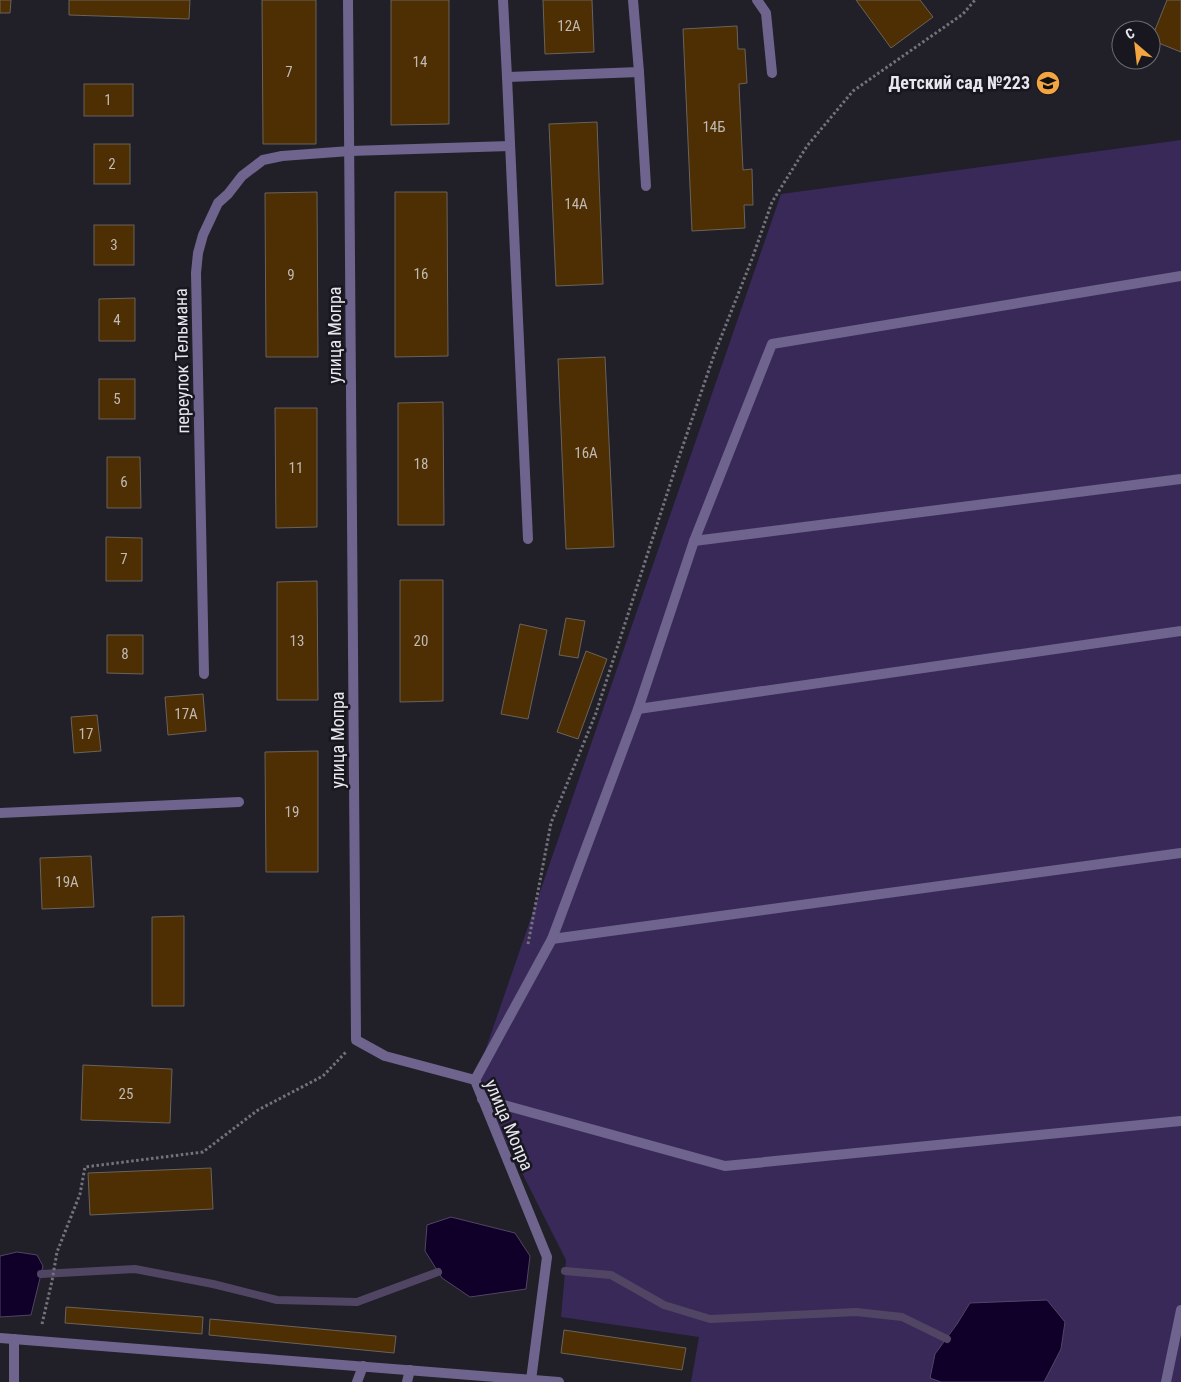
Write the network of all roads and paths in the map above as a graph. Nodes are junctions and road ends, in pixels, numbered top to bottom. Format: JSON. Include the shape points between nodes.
{"nodes":[{"id":1,"x":348,"y":0,"type":"edge"},
{"id":2,"x":502,"y":0,"type":"edge"},
{"id":3,"x":633,"y":0,"type":"edge"},
{"id":4,"x":757,"y":0,"type":"edge"},
{"id":5,"x":975,"y":0,"type":"edge"},
{"id":6,"x":639,"y":72,"type":"junction"},
{"id":7,"x":772,"y":73,"type":"dead end"},
{"id":8,"x":507,"y":77,"type":"junction"},
{"id":9,"x":510,"y":146,"type":"junction"},
{"id":10,"x":350,"y":151,"type":"junction"},
{"id":11,"x":646,"y":186,"type":"dead end"},
{"id":12,"x":1181,"y":276,"type":"edge"},
{"id":13,"x":1181,"y":479,"type":"edge"},
{"id":14,"x":528,"y":539,"type":"dead end"},
{"id":15,"x":694,"y":541,"type":"junction"},
{"id":16,"x":1181,"y":631,"type":"edge"},
{"id":17,"x":204,"y":674,"type":"dead end"},
{"id":18,"x":638,"y":708,"type":"junction"},
{"id":19,"x":239,"y":802,"type":"dead end"},
{"id":20,"x":0,"y":813,"type":"edge"},
{"id":21,"x":1181,"y":854,"type":"edge"},
{"id":22,"x":552,"y":939,"type":"junction"},
{"id":23,"x":527,"y":948,"type":"dead end"},
{"id":24,"x":356,"y":1040,"type":"junction"},
{"id":25,"x":475,"y":1080,"type":"junction"},
{"id":26,"x":482,"y":1099,"type":"junction"},
{"id":27,"x":1181,"y":1121,"type":"edge"},
{"id":28,"x":1181,"y":1310,"type":"edge"},
{"id":29,"x":0,"y":1338,"type":"edge"},
{"id":30,"x":14,"y":1339,"type":"junction"},
{"id":31,"x":38,"y":1341,"type":"junction"},
{"id":32,"x":362,"y":1366,"type":"junction"},
{"id":33,"x":410,"y":1370,"type":"junction"},
{"id":34,"x":510,"y":1380,"type":"edge"},
{"id":35,"x":530,"y":1380,"type":"junction"},
{"id":36,"x":14,"y":1382,"type":"edge"},
{"id":37,"x":357,"y":1382,"type":"edge"},
{"id":38,"x":407,"y":1382,"type":"edge"},
{"id":39,"x":559,"y":1382,"type":"edge"},
{"id":40,"x":1166,"y":1382,"type":"edge"}],
"edges":[{"from":1,"to":10,"type":"street","name":"улица Мопра"},
{"from":2,"to":8,"type":"street"},
{"from":3,"to":6,"type":"street"},
{"from":4,"to":7,"type":"street","via":[[766,13]]},
{"from":5,"to":23,"type":"path","via":[[963,14],[853,91],[807,146],[772,202],[714,355],[596,713],[551,823]]},
{"from":6,"to":8,"type":"street"},
{"from":6,"to":11,"type":"street"},
{"from":8,"to":9,"type":"street"},
{"from":9,"to":10,"type":"street","name":"переулок Тельмана"},
{"from":9,"to":14,"type":"street"},
{"from":10,"to":17,"type":"street","name":"переулок Тельмана","via":[[264,160],[242,176],[218,203],[203,235],[196,273]]},
{"from":10,"to":24,"type":"street","name":"улица Мопра"},
{"from":12,"to":15,"type":"street","via":[[772,344]]},
{"from":13,"to":15,"type":"street"},
{"from":15,"to":18,"type":"street"},
{"from":16,"to":18,"type":"street"},
{"from":18,"to":22,"type":"street"},
{"from":19,"to":20,"type":"street"},
{"from":21,"to":22,"type":"street"},
{"from":22,"to":25,"type":"street"},
{"from":24,"to":25,"type":"street","name":"улица Мопра","via":[[385,1056]]},
{"from":24,"to":31,"type":"path","via":[[324,1076],[258,1110],[203,1152],[84,1167],[80,1194],[56,1252]]},
{"from":25,"to":26,"type":"street","name":"улица Мопра"},
{"from":26,"to":27,"type":"street","via":[[725,1166]]},
{"from":26,"to":35,"type":"street","name":"улица Мопра","via":[[547,1257]]},
{"from":28,"to":40,"type":"street"},
{"from":29,"to":30,"type":"street"},
{"from":30,"to":31,"type":"street"},
{"from":30,"to":36,"type":"street"},
{"from":31,"to":32,"type":"street"},
{"from":32,"to":33,"type":"street"},
{"from":32,"to":37,"type":"street"},
{"from":33,"to":34,"type":"street"},
{"from":33,"to":38,"type":"street"},
{"from":34,"to":35,"type":"street"},
{"from":35,"to":39,"type":"street"}]}
